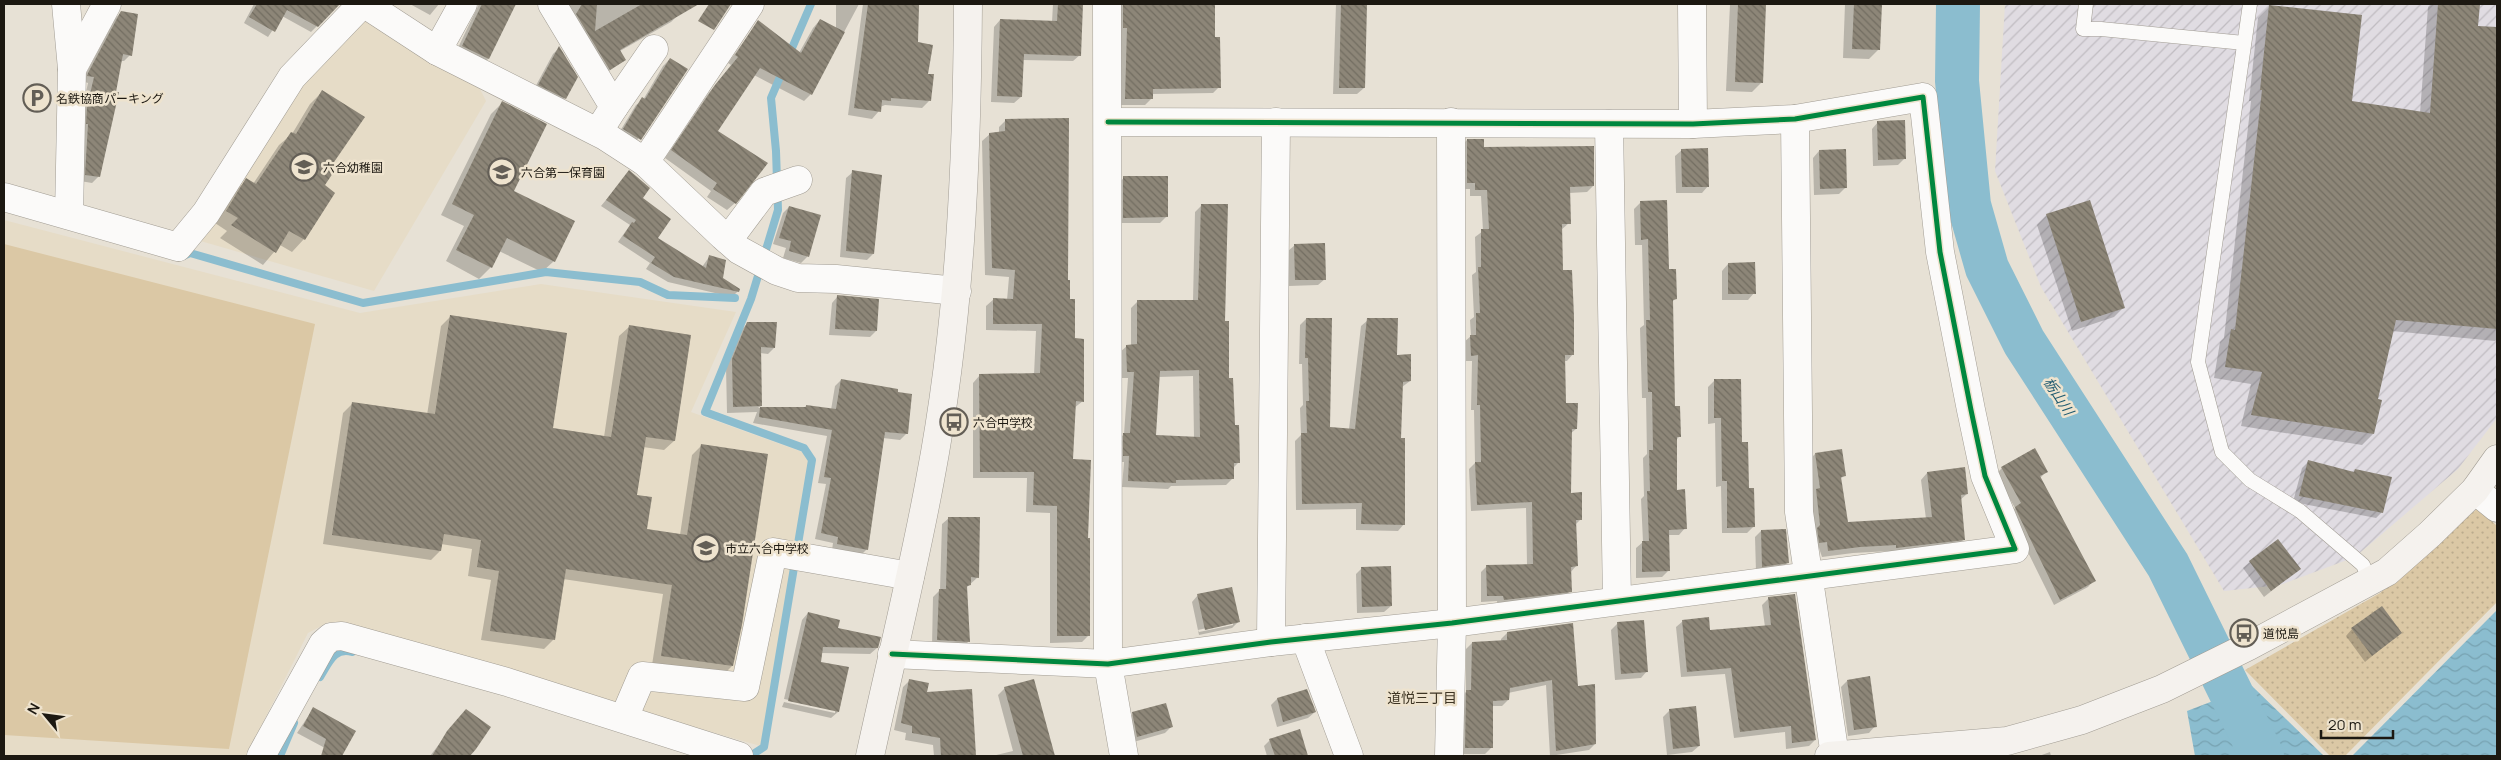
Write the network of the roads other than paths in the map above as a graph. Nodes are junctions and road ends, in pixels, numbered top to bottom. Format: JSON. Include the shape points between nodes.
{"nodes":[{"id":1,"x":66,"y":4,"type":"edge"},
{"id":2,"x":107,"y":4,"type":"edge"},
{"id":3,"x":363,"y":4,"type":"edge"},
{"id":4,"x":463,"y":4,"type":"edge"},
{"id":5,"x":552,"y":4,"type":"edge"},
{"id":6,"x":750,"y":4,"type":"edge"},
{"id":7,"x":968,"y":4,"type":"edge"},
{"id":8,"x":1107,"y":4,"type":"edge"},
{"id":9,"x":1692,"y":4,"type":"edge"},
{"id":10,"x":2086,"y":4,"type":"edge"},
{"id":11,"x":2250,"y":4,"type":"edge"},
{"id":12,"x":2244,"y":43,"type":"junction"},
{"id":13,"x":654,"y":49,"type":"dead end"},
{"id":14,"x":437,"y":51,"type":"junction"},
{"id":15,"x":72,"y":69,"type":"junction"},
{"id":16,"x":614,"y":108,"type":"junction"},
{"id":17,"x":1795,"y":119,"type":"junction"},
{"id":18,"x":1108,"y":122,"type":"junction"},
{"id":19,"x":1276,"y":122,"type":"junction"},
{"id":20,"x":1451,"y":122,"type":"junction"},
{"id":21,"x":1609,"y":124,"type":"junction"},
{"id":22,"x":1694,"y":124,"type":"junction"},
{"id":23,"x":598,"y":132,"type":"junction"},
{"id":24,"x":645,"y":162,"type":"junction"},
{"id":25,"x":795,"y":181,"type":"dead end"},
{"id":26,"x":4,"y":197,"type":"edge"},
{"id":27,"x":69,"y":215,"type":"junction"},
{"id":28,"x":728,"y":240,"type":"junction"},
{"id":29,"x":957,"y":291,"type":"junction"},
{"id":30,"x":2497,"y":459,"type":"edge"},
{"id":31,"x":2475,"y":490,"type":"junction"},
{"id":32,"x":2497,"y":508,"type":"edge"},
{"id":33,"x":1808,"y":575,"type":"junction"},
{"id":34,"x":910,"y":576,"type":"junction"},
{"id":35,"x":2370,"y":581,"type":"junction"},
{"id":36,"x":1617,"y":601,"type":"junction"},
{"id":37,"x":1452,"y":623,"type":"junction"},
{"id":38,"x":1305,"y":638,"type":"junction"},
{"id":39,"x":1270,"y":642,"type":"junction"},
{"id":40,"x":892,"y":654,"type":"junction"},
{"id":41,"x":1108,"y":664,"type":"junction"},
{"id":42,"x":624,"y":718,"type":"junction"},
{"id":43,"x":673,"y":745,"type":"edge"},
{"id":44,"x":1941,"y":752,"type":"edge"},
{"id":45,"x":261,"y":756,"type":"edge"},
{"id":46,"x":740,"y":756,"type":"edge"},
{"id":47,"x":870,"y":756,"type":"edge"},
{"id":48,"x":1124,"y":756,"type":"edge"},
{"id":49,"x":1348,"y":756,"type":"edge"},
{"id":50,"x":1449,"y":756,"type":"edge"},
{"id":51,"x":1829,"y":756,"type":"edge"},
{"id":52,"x":1835,"y":756,"type":"edge"}],
"edges":[{"from":1,"to":15,"type":"street"},
{"from":2,"to":15,"type":"street"},
{"from":3,"to":14,"type":"street"},
{"from":3,"to":27,"type":"street","via":[[292,77],[206,213],[178,247]]},
{"from":4,"to":14,"type":"street"},
{"from":5,"to":16,"type":"street"},
{"from":6,"to":24,"type":"street"},
{"from":7,"to":29,"type":"street","via":[[967,126]]},
{"from":8,"to":18,"type":"street"},
{"from":9,"to":22,"type":"street"},
{"from":10,"to":12,"type":"lane","via":[[2083,29]]},
{"from":11,"to":12,"type":"lane"},
{"from":12,"to":35,"type":"lane","via":[[2198,362],[2222,452],[2250,480],[2300,511],[2363,565]]},
{"from":13,"to":16,"type":"street"},
{"from":14,"to":23,"type":"street"},
{"from":15,"to":27,"type":"street"},
{"from":16,"to":23,"type":"street"},
{"from":17,"to":22,"type":"street"},
{"from":17,"to":33,"type":"street","via":[[1799,512]]},
{"from":17,"to":33,"type":"street","via":[[1922,97],[1940,252],[1971,410],[1985,476],[2015,549]]},
{"from":18,"to":19,"type":"street"},
{"from":18,"to":41,"type":"street"},
{"from":19,"to":20,"type":"street"},
{"from":19,"to":39,"type":"street"},
{"from":20,"to":21,"type":"street"},
{"from":20,"to":37,"type":"street"},
{"from":21,"to":22,"type":"street"},
{"from":21,"to":36,"type":"street"},
{"from":23,"to":24,"type":"street"},
{"from":24,"to":28,"type":"street"},
{"from":25,"to":28,"type":"street","via":[[764,192]]},
{"from":26,"to":27,"type":"street"},
{"from":28,"to":29,"type":"street","via":[[739,250],[798,278]]},
{"from":29,"to":34,"type":"street","via":[[930,479]]},
{"from":30,"to":31,"type":"street"},
{"from":31,"to":32,"type":"street"},
{"from":31,"to":35,"type":"street","via":[[2387,572]]},
{"from":33,"to":36,"type":"street"},
{"from":33,"to":52,"type":"street"},
{"from":34,"to":40,"type":"street"},
{"from":34,"to":42,"type":"street","via":[[773,552],[745,687],[642,676]]},
{"from":35,"to":44,"type":"street","via":[[2162,690],[2082,720],[2008,741]]},
{"from":36,"to":37,"type":"street"},
{"from":37,"to":38,"type":"street"},
{"from":37,"to":50,"type":"street"},
{"from":38,"to":39,"type":"street"},
{"from":38,"to":49,"type":"street"},
{"from":39,"to":41,"type":"street"},
{"from":40,"to":41,"type":"street"},
{"from":40,"to":47,"type":"street"},
{"from":41,"to":48,"type":"street"},
{"from":42,"to":43,"type":"street"},
{"from":42,"to":45,"type":"street","via":[[342,636],[331,637],[323,644]]},
{"from":43,"to":46,"type":"street"},
{"from":44,"to":52,"type":"street"},
{"from":51,"to":52,"type":"street"}]}
